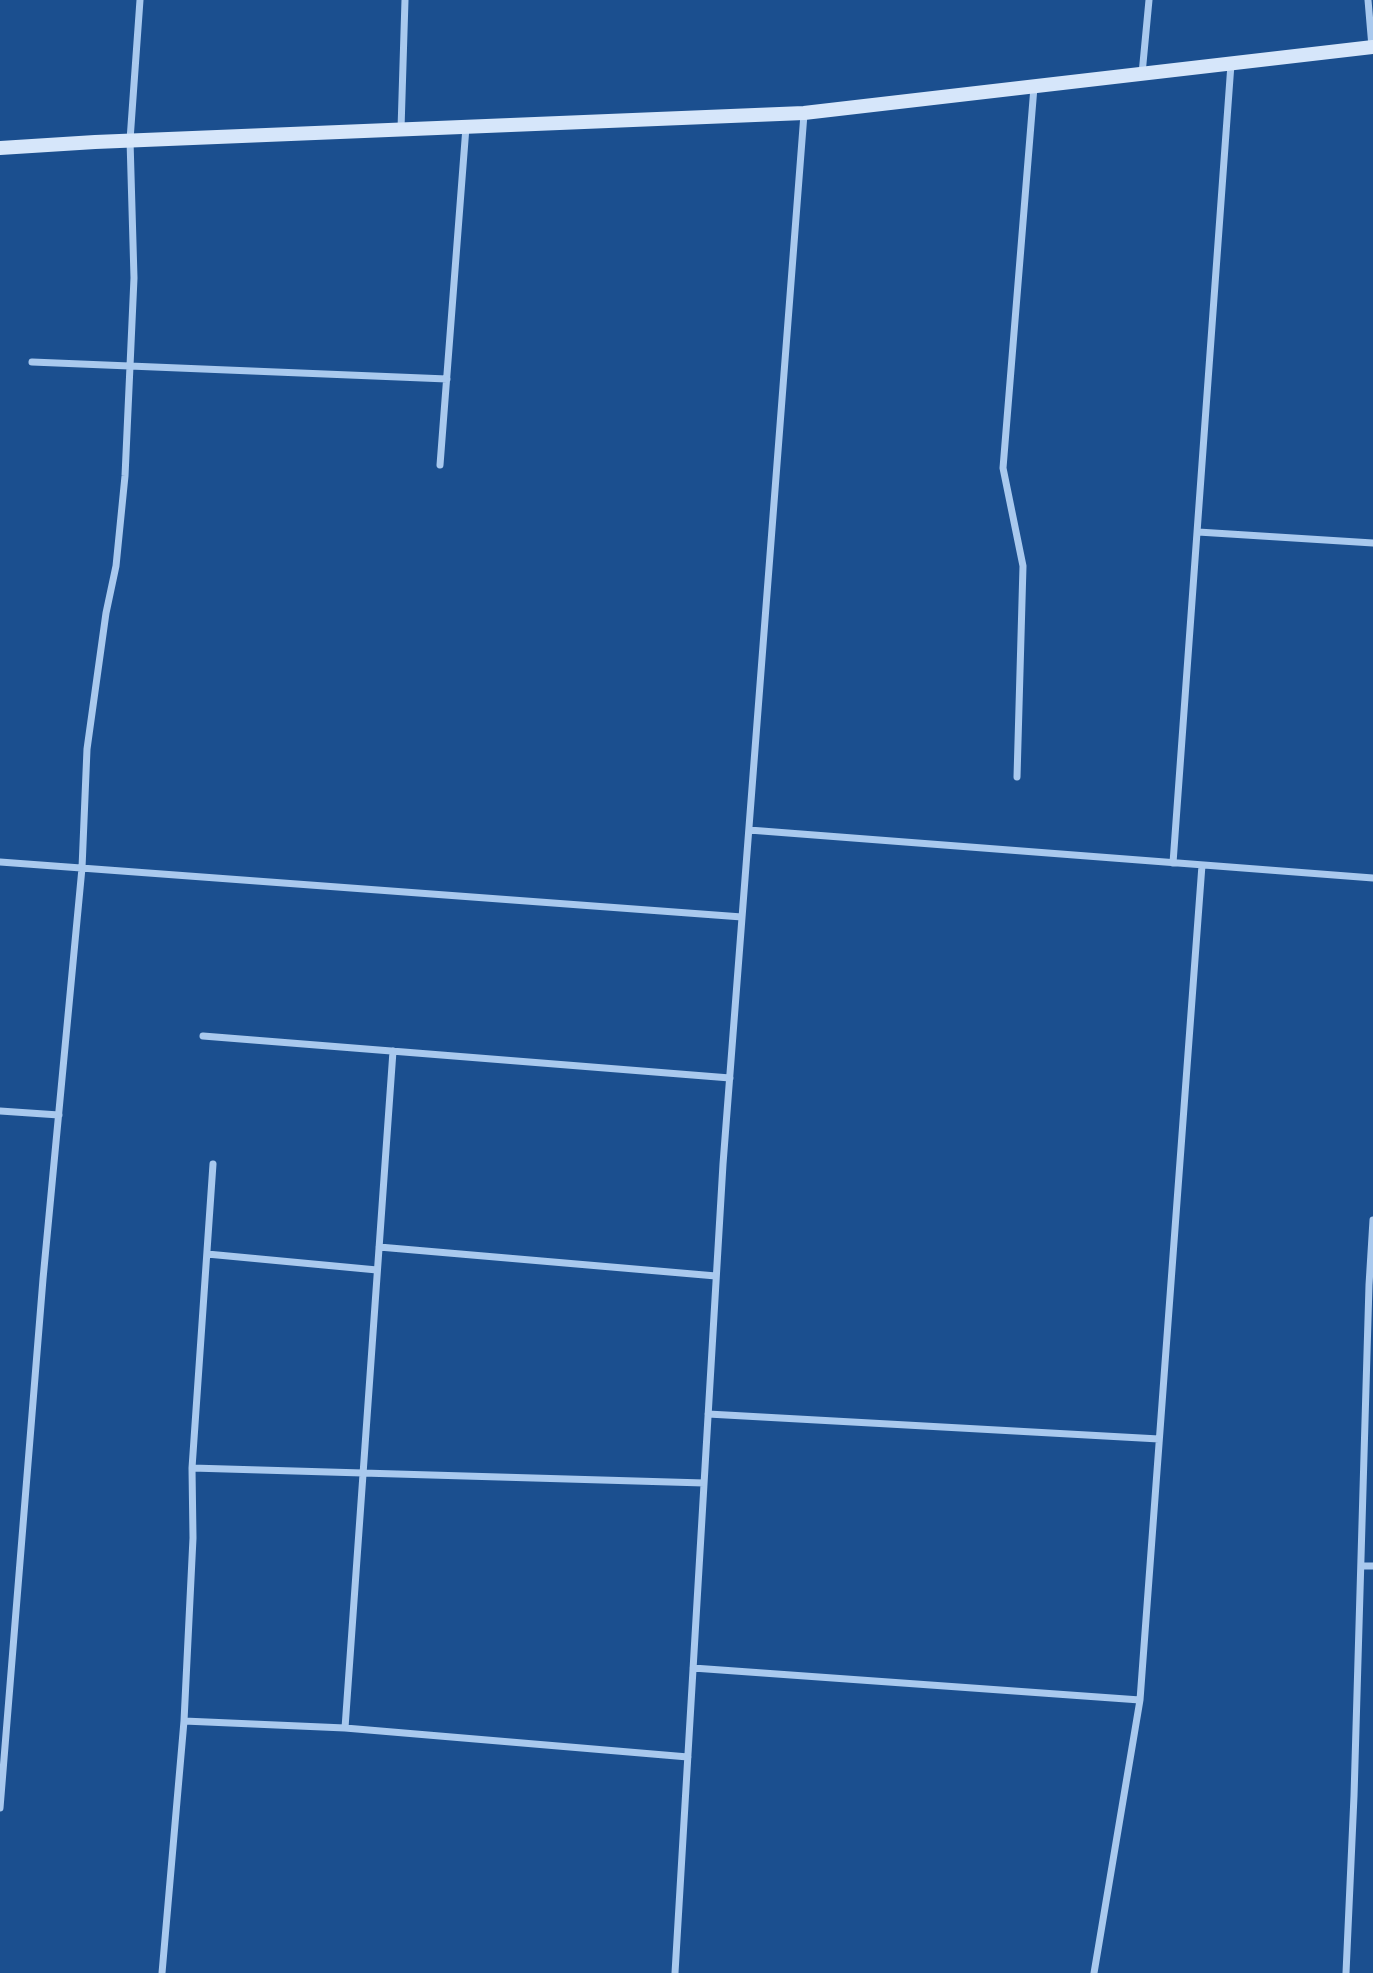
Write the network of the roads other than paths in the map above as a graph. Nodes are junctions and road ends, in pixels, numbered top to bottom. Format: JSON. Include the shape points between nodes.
{"nodes":[{"id":1,"x":140,"y":0,"type":"edge"},
{"id":2,"x":405,"y":0,"type":"edge"},
{"id":3,"x":1149,"y":0,"type":"edge"},
{"id":4,"x":1368,"y":0,"type":"edge"},
{"id":5,"x":1373,"y":47,"type":"edge"},
{"id":6,"x":1231,"y":63,"type":"junction"},
{"id":7,"x":1142,"y":74,"type":"junction"},
{"id":8,"x":1034,"y":86,"type":"junction"},
{"id":9,"x":804,"y":113,"type":"junction"},
{"id":10,"x":466,"y":126,"type":"junction"},
{"id":11,"x":401,"y":129,"type":"junction"},
{"id":12,"x":130,"y":141,"type":"junction"},
{"id":13,"x":0,"y":148,"type":"edge"},
{"id":14,"x":32,"y":362,"type":"dead end"},
{"id":15,"x":131,"y":367,"type":"junction"},
{"id":16,"x":447,"y":379,"type":"junction"},
{"id":17,"x":440,"y":466,"type":"dead end"},
{"id":18,"x":1198,"y":532,"type":"junction"},
{"id":19,"x":1373,"y":543,"type":"edge"},
{"id":20,"x":1017,"y":777,"type":"dead end"},
{"id":21,"x":749,"y":830,"type":"junction"},
{"id":22,"x":0,"y":862,"type":"edge"},
{"id":23,"x":1173,"y":863,"type":"junction"},
{"id":24,"x":1202,"y":865,"type":"junction"},
{"id":25,"x":82,"y":868,"type":"junction"},
{"id":26,"x":1373,"y":878,"type":"edge"},
{"id":27,"x":742,"y":917,"type":"junction"},
{"id":28,"x":203,"y":1036,"type":"dead end"},
{"id":29,"x":393,"y":1051,"type":"junction"},
{"id":30,"x":730,"y":1078,"type":"junction"},
{"id":31,"x":0,"y":1111,"type":"edge"},
{"id":32,"x":59,"y":1115,"type":"junction"},
{"id":33,"x":213,"y":1164,"type":"dead end"},
{"id":34,"x":1373,"y":1220,"type":"edge"},
{"id":35,"x":379,"y":1247,"type":"junction"},
{"id":36,"x":206,"y":1254,"type":"junction"},
{"id":37,"x":377,"y":1270,"type":"junction"},
{"id":38,"x":716,"y":1276,"type":"junction"},
{"id":39,"x":708,"y":1414,"type":"junction"},
{"id":40,"x":1159,"y":1439,"type":"junction"},
{"id":41,"x":192,"y":1468,"type":"junction"},
{"id":42,"x":363,"y":1473,"type":"junction"},
{"id":43,"x":704,"y":1483,"type":"junction"},
{"id":44,"x":1362,"y":1566,"type":"junction"},
{"id":45,"x":1373,"y":1566,"type":"edge"},
{"id":46,"x":693,"y":1668,"type":"junction"},
{"id":47,"x":1140,"y":1700,"type":"junction"},
{"id":48,"x":184,"y":1721,"type":"junction"},
{"id":49,"x":345,"y":1728,"type":"junction"},
{"id":50,"x":688,"y":1757,"type":"junction"},
{"id":51,"x":1,"y":1787,"type":"edge"},
{"id":52,"x":0,"y":1808,"type":"edge"},
{"id":53,"x":162,"y":1973,"type":"edge"},
{"id":54,"x":675,"y":1973,"type":"edge"},
{"id":55,"x":1094,"y":1973,"type":"edge"},
{"id":56,"x":1346,"y":1973,"type":"edge"}],
"edges":[{"from":1,"to":12,"type":"street"},
{"from":2,"to":11,"type":"street"},
{"from":3,"to":7,"type":"street"},
{"from":4,"to":5,"type":"street"},
{"from":5,"to":6,"type":"street"},
{"from":6,"to":7,"type":"street"},
{"from":6,"to":18,"type":"street"},
{"from":7,"to":8,"type":"street"},
{"from":8,"to":9,"type":"street"},
{"from":8,"to":20,"type":"street","via":[[1003,468],[1023,566]]},
{"from":9,"to":10,"type":"street"},
{"from":9,"to":21,"type":"street"},
{"from":10,"to":11,"type":"street"},
{"from":10,"to":16,"type":"street"},
{"from":11,"to":12,"type":"street"},
{"from":12,"to":13,"type":"street"},
{"from":12,"to":15,"type":"street"},
{"from":14,"to":15,"type":"street"},
{"from":15,"to":16,"type":"street"},
{"from":15,"to":25,"type":"street","via":[[116,566],[87,749]]},
{"from":16,"to":17,"type":"street"},
{"from":18,"to":19,"type":"street"},
{"from":18,"to":23,"type":"street"},
{"from":21,"to":23,"type":"street"},
{"from":21,"to":27,"type":"street"},
{"from":22,"to":25,"type":"street"},
{"from":23,"to":24,"type":"street"},
{"from":24,"to":26,"type":"street"},
{"from":24,"to":40,"type":"street"},
{"from":25,"to":27,"type":"street"},
{"from":25,"to":32,"type":"street"},
{"from":27,"to":30,"type":"street"},
{"from":28,"to":29,"type":"street"},
{"from":29,"to":30,"type":"street"},
{"from":29,"to":35,"type":"street"},
{"from":30,"to":38,"type":"street"},
{"from":31,"to":32,"type":"street"},
{"from":32,"to":51,"type":"street"},
{"from":33,"to":36,"type":"street"},
{"from":34,"to":44,"type":"street"},
{"from":35,"to":37,"type":"street"},
{"from":35,"to":38,"type":"street"},
{"from":36,"to":37,"type":"street"},
{"from":36,"to":41,"type":"street"},
{"from":37,"to":42,"type":"street"},
{"from":38,"to":39,"type":"street"},
{"from":39,"to":40,"type":"street"},
{"from":39,"to":43,"type":"street"},
{"from":40,"to":47,"type":"street"},
{"from":41,"to":42,"type":"street"},
{"from":41,"to":48,"type":"street"},
{"from":42,"to":43,"type":"street"},
{"from":42,"to":49,"type":"street"},
{"from":43,"to":46,"type":"street"},
{"from":44,"to":45,"type":"street"},
{"from":44,"to":56,"type":"street"},
{"from":46,"to":47,"type":"street"},
{"from":46,"to":50,"type":"street"},
{"from":47,"to":55,"type":"street"},
{"from":48,"to":49,"type":"street"},
{"from":48,"to":53,"type":"street"},
{"from":49,"to":50,"type":"street"},
{"from":50,"to":54,"type":"street"},
{"from":51,"to":52,"type":"street"}]}
